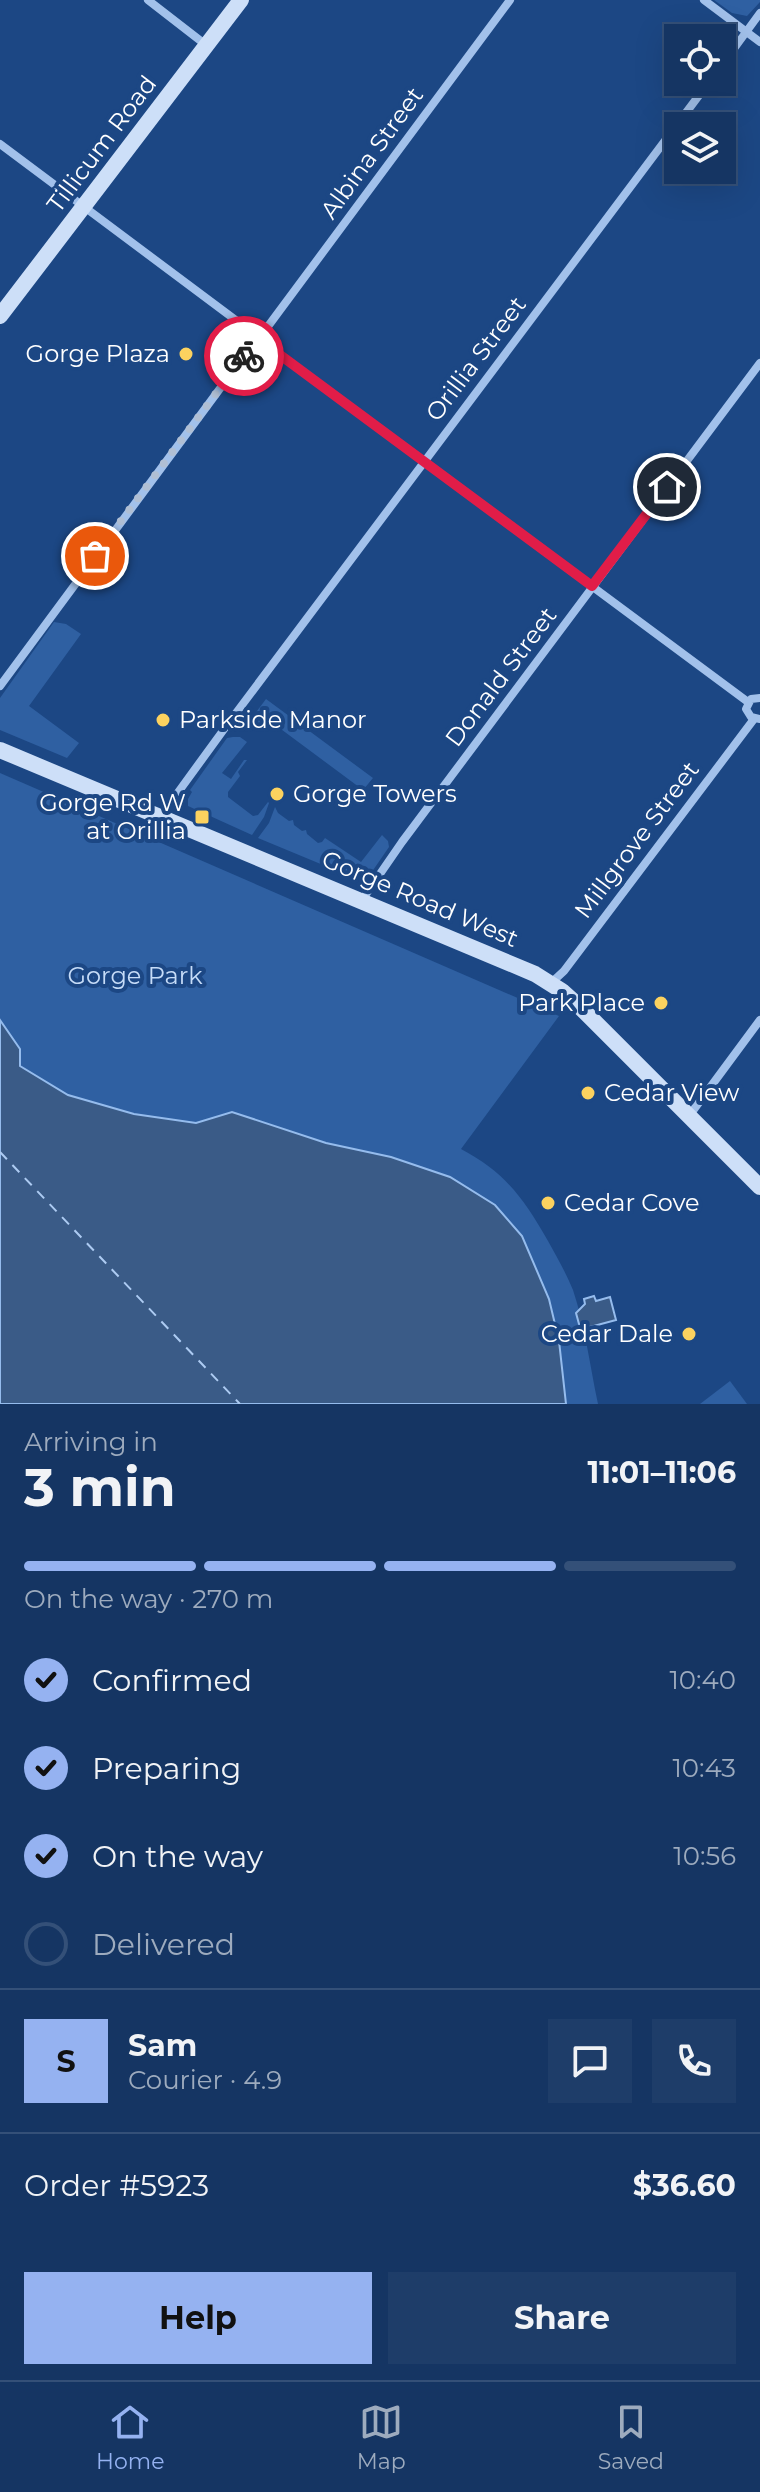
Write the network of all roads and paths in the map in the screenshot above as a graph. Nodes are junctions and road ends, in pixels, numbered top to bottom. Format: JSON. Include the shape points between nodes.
{"nodes":[{"id":1,"x":148,"y":0,"type":"edge"},
{"id":2,"x":241,"y":0,"type":"edge"},
{"id":3,"x":510,"y":0,"type":"edge"},
{"id":4,"x":704,"y":0,"type":"edge"},
{"id":5,"x":760,"y":13,"type":"edge"},
{"id":6,"x":746,"y":32,"type":"junction"},
{"id":7,"x":760,"y":42,"type":"edge"},
{"id":8,"x":207,"y":46,"type":"junction"},
{"id":9,"x":736,"y":46,"type":"edge"},
{"id":10,"x":698,"y":96,"type":"edge"},
{"id":11,"x":0,"y":144,"type":"edge"},
{"id":12,"x":84,"y":207,"type":"junction"},
{"id":13,"x":0,"y":316,"type":"edge"},
{"id":14,"x":266,"y":329,"type":"junction"},
{"id":15,"x":249,"y":330,"type":"junction"},
{"id":16,"x":268,"y":346,"type":"junction"},
{"id":17,"x":250,"y":348,"type":"junction"},
{"id":18,"x":760,"y":363,"type":"edge"},
{"id":19,"x":423,"y":461,"type":"junction"},
{"id":20,"x":592,"y":586,"type":"junction"},
{"id":21,"x":0,"y":686,"type":"edge"},
{"id":22,"x":760,"y":698,"type":"edge"},
{"id":23,"x":748,"y":702,"type":"junction"},
{"id":24,"x":757,"y":719,"type":"edge"},
{"id":25,"x":0,"y":750,"type":"edge"},
{"id":26,"x":163,"y":817,"type":"junction"},
{"id":27,"x":362,"y":900,"type":"junction"},
{"id":28,"x":551,"y":984,"type":"junction"},
{"id":29,"x":760,"y":1020,"type":"edge"},
{"id":30,"x":689,"y":1116,"type":"junction"},
{"id":31,"x":760,"y":1187,"type":"edge"}],
"edges":[{"from":1,"to":8,"type":"street"},
{"from":2,"to":8,"type":"main road","name":"Tillicum Road"},
{"from":3,"to":14,"type":"street","name":"Albina Street"},
{"from":4,"to":6,"type":"street"},
{"from":5,"to":6,"type":"street"},
{"from":6,"to":7,"type":"street"},
{"from":6,"to":9,"type":"street"},
{"from":8,"to":12,"type":"main road","name":"Tillicum Road"},
{"from":10,"to":19,"type":"street","name":"Orillia Street"},
{"from":11,"to":12,"type":"street"},
{"from":12,"to":13,"type":"main road","name":"Tillicum Road"},
{"from":12,"to":15,"type":"street"},
{"from":14,"to":15,"type":"street"},
{"from":14,"to":16,"type":"street","via":[[271,337]]},
{"from":15,"to":17,"type":"street","via":[[245,338]]},
{"from":16,"to":17,"type":"street","via":[[260,351]]},
{"from":16,"to":19,"type":"street"},
{"from":17,"to":21,"type":"street"},
{"from":18,"to":20,"type":"street","name":"Donald Street"},
{"from":19,"to":20,"type":"street"},
{"from":19,"to":26,"type":"street","name":"Orillia Street"},
{"from":20,"to":23,"type":"street"},
{"from":20,"to":27,"type":"street","name":"Donald Street"},
{"from":22,"to":23,"type":"street"},
{"from":23,"to":24,"type":"street","via":[[746,711]]},
{"from":24,"to":28,"type":"street","name":"Millgrove Street"},
{"from":25,"to":26,"type":"main road","name":"Gorge Road West"},
{"from":26,"to":27,"type":"main road","name":"Gorge Road West"},
{"from":27,"to":28,"type":"main road","name":"Gorge Road West"},
{"from":28,"to":30,"type":"main road","name":"Gorge Road West"},
{"from":29,"to":30,"type":"street"},
{"from":30,"to":31,"type":"main road","name":"Gorge Road West"}]}
